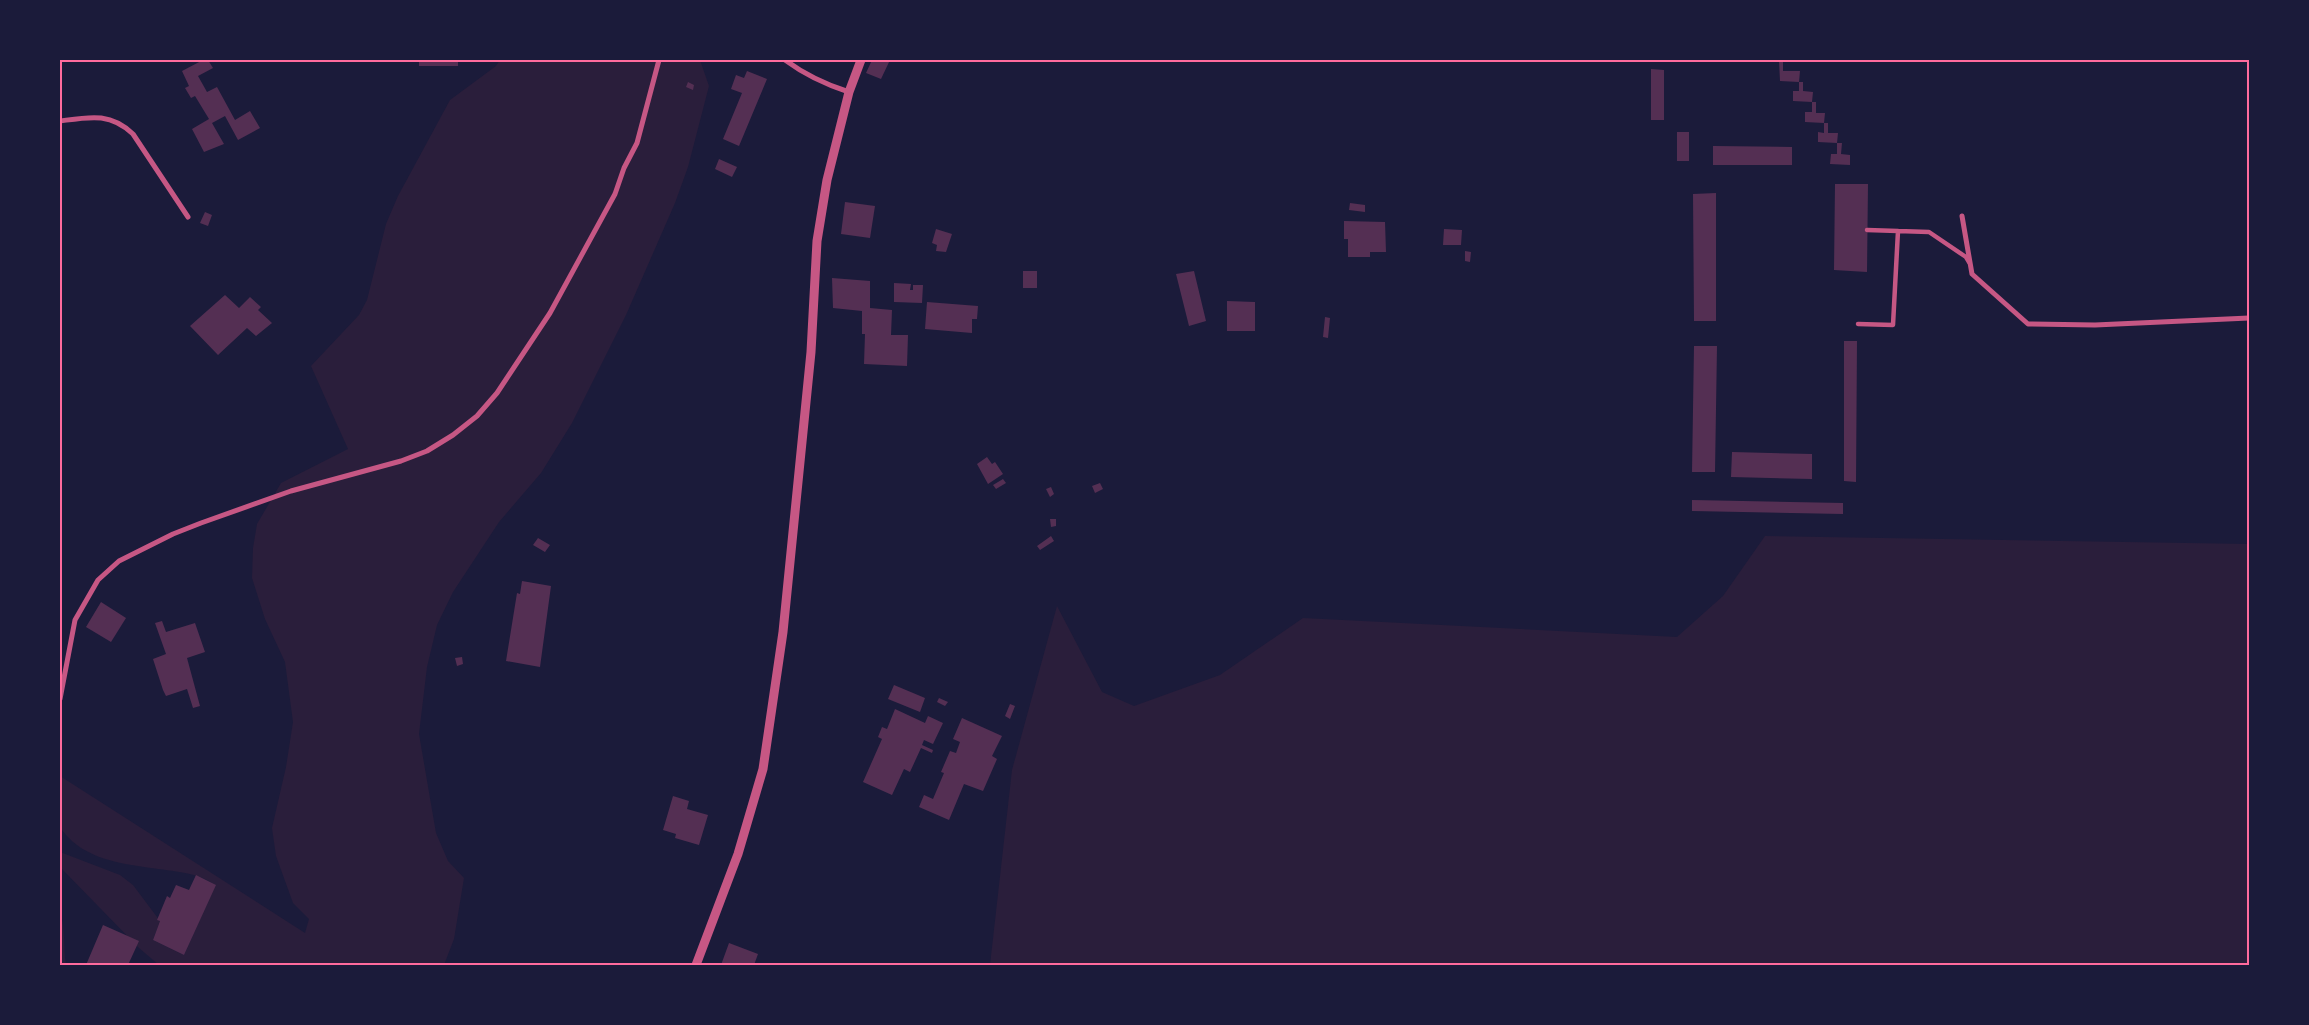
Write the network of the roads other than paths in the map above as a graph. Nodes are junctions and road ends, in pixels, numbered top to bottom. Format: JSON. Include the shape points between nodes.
{"nodes":[{"id":1,"x":660,"y":60,"type":"edge"},
{"id":2,"x":785,"y":60,"type":"edge"},
{"id":3,"x":860,"y":60,"type":"edge"},
{"id":4,"x":849,"y":92,"type":"junction"},
{"id":5,"x":60,"y":121,"type":"edge"},
{"id":6,"x":1962,"y":216,"type":"dead end"},
{"id":7,"x":188,"y":217,"type":"dead end"},
{"id":8,"x":1867,"y":230,"type":"dead end"},
{"id":9,"x":1898,"y":231,"type":"junction"},
{"id":10,"x":1970,"y":263,"type":"junction"},
{"id":11,"x":2249,"y":318,"type":"edge"},
{"id":12,"x":1858,"y":324,"type":"dead end"},
{"id":13,"x":60,"y":699,"type":"edge"},
{"id":14,"x":696,"y":965,"type":"edge"}],
"edges":[{"from":1,"to":13,"type":"street","via":[[637,143],[615,194],[550,313],[497,393],[477,416],[428,451],[291,491],[201,523],[119,561],[98,580],[75,620]]},
{"from":2,"to":4,"type":"street","via":[[795,68]]},
{"from":3,"to":4,"type":"street"},
{"from":4,"to":14,"type":"street","via":[[827,180],[817,241],[811,352],[783,632],[763,769],[738,854]]},
{"from":5,"to":7,"type":"street","via":[[89,117],[122,123],[133,134]]},
{"from":6,"to":10,"type":"street"},
{"from":8,"to":9,"type":"street"},
{"from":9,"to":10,"type":"street","via":[[1929,232]]},
{"from":9,"to":12,"type":"street","via":[[1893,325]]},
{"from":10,"to":11,"type":"street","via":[[1972,274],[2028,324],[2095,325]]}]}
